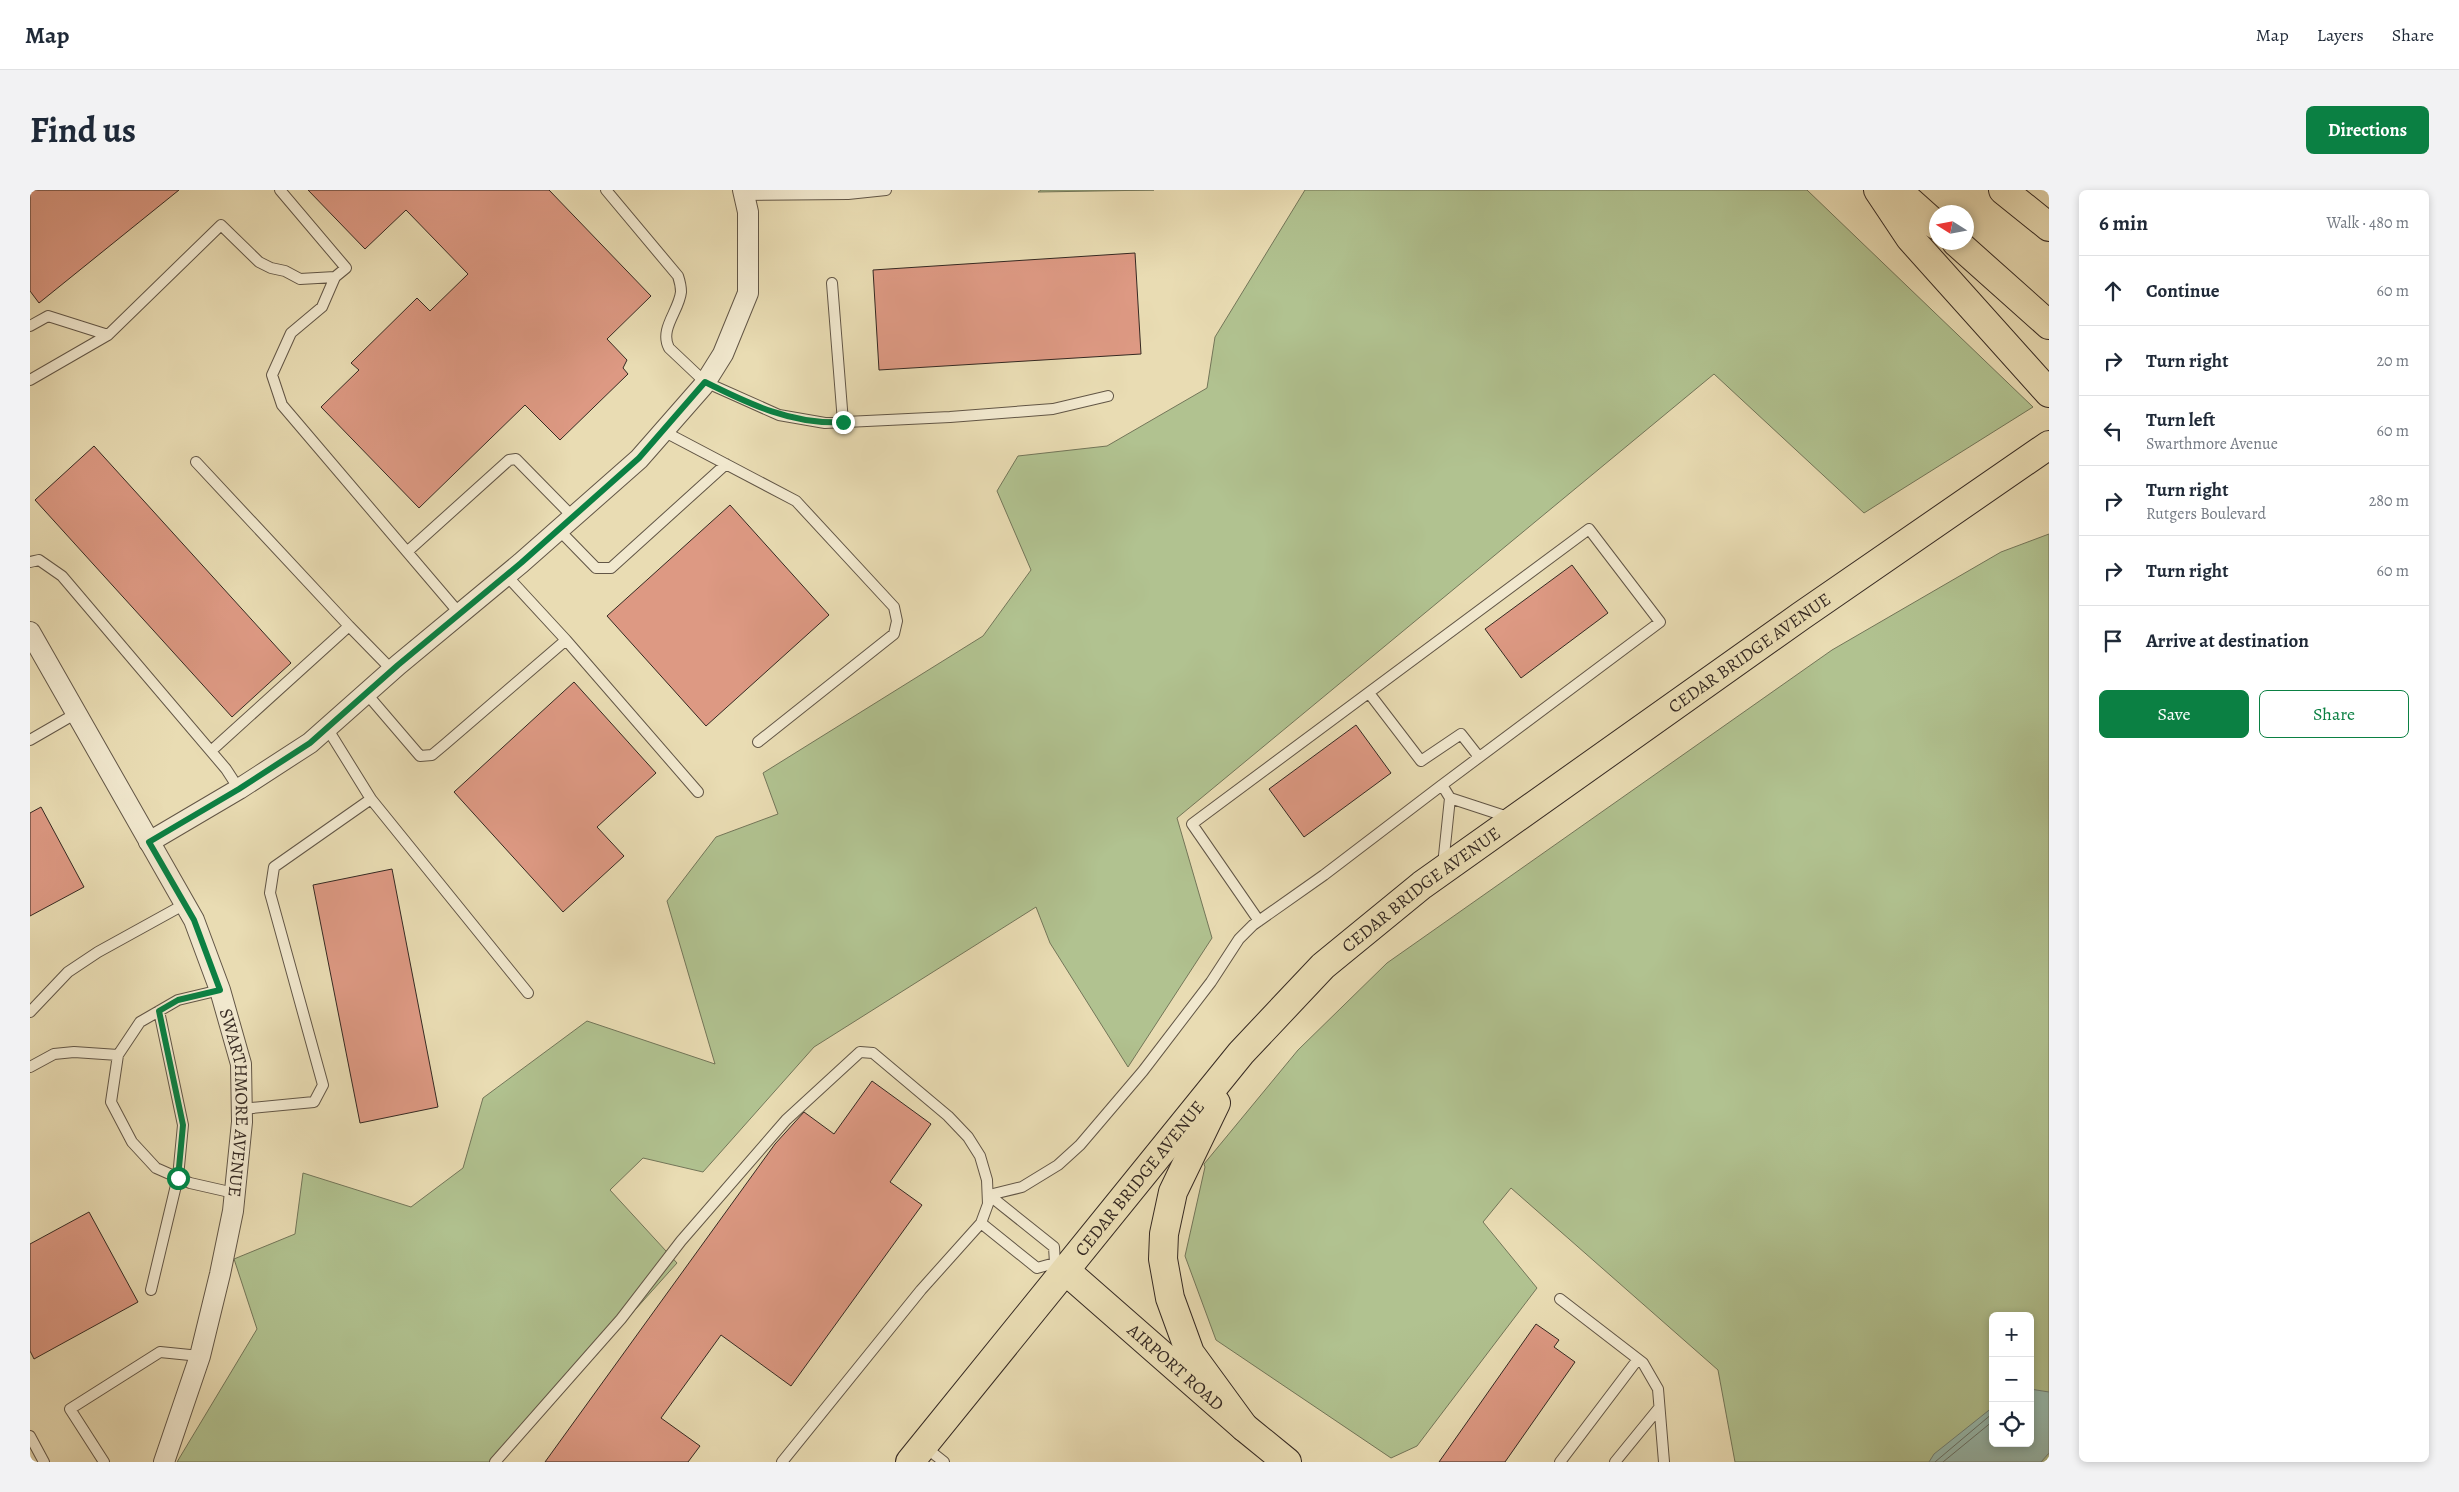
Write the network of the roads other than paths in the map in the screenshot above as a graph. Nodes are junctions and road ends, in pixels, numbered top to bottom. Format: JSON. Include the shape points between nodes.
{"nodes":[{"id":1,"x":280,"y":190,"type":"edge"},
{"id":2,"x":606,"y":190,"type":"edge"},
{"id":3,"x":886,"y":190,"type":"edge"},
{"id":4,"x":1878,"y":190,"type":"edge"},
{"id":5,"x":1897,"y":190,"type":"edge"},
{"id":6,"x":2003,"y":190,"type":"edge"},
{"id":7,"x":744,"y":192,"type":"edge"},
{"id":8,"x":1929,"y":219,"type":"edge"},
{"id":9,"x":2049,"y":227,"type":"edge"},
{"id":10,"x":1965,"y":250,"type":"edge"},
{"id":11,"x":335,"y":277,"type":"junction"},
{"id":12,"x":832,"y":283,"type":"dead end"},
{"id":13,"x":2049,"y":325,"type":"edge"},
{"id":14,"x":30,"y":326,"type":"edge"},
{"id":15,"x":108,"y":335,"type":"junction"},
{"id":16,"x":30,"y":380,"type":"edge"},
{"id":17,"x":705,"y":382,"type":"junction"},
{"id":18,"x":2049,"y":393,"type":"edge"},
{"id":19,"x":1108,"y":396,"type":"dead end"},
{"id":20,"x":843,"y":422,"type":"junction"},
{"id":21,"x":663,"y":431,"type":"junction"},
{"id":22,"x":2049,"y":445,"type":"edge"},
{"id":23,"x":196,"y":462,"type":"dead end"},
{"id":24,"x":726,"y":464,"type":"junction"},
{"id":25,"x":566,"y":523,"type":"junction"},
{"id":26,"x":408,"y":550,"type":"junction"},
{"id":27,"x":30,"y":562,"type":"edge"},
{"id":28,"x":506,"y":575,"type":"junction"},
{"id":29,"x":460,"y":614,"type":"junction"},
{"id":30,"x":349,"y":626,"type":"junction"},
{"id":31,"x":30,"y":632,"type":"edge"},
{"id":32,"x":566,"y":640,"type":"junction"},
{"id":33,"x":392,"y":670,"type":"junction"},
{"id":34,"x":366,"y":693,"type":"junction"},
{"id":35,"x":1369,"y":693,"type":"junction"},
{"id":36,"x":75,"y":714,"type":"junction"},
{"id":37,"x":327,"y":728,"type":"junction"},
{"id":38,"x":30,"y":740,"type":"edge"},
{"id":39,"x":758,"y":742,"type":"dead end"},
{"id":40,"x":211,"y":751,"type":"junction"},
{"id":41,"x":1479,"y":757,"type":"junction"},
{"id":42,"x":1442,"y":785,"type":"junction"},
{"id":43,"x":239,"y":789,"type":"junction"},
{"id":44,"x":698,"y":792,"type":"dead end"},
{"id":45,"x":1450,"y":798,"type":"junction"},
{"id":46,"x":371,"y":799,"type":"junction"},
{"id":47,"x":1514,"y":819,"type":"junction"},
{"id":48,"x":149,"y":842,"type":"junction"},
{"id":49,"x":1442,"y":870,"type":"junction"},
{"id":50,"x":185,"y":904,"type":"junction"},
{"id":51,"x":1259,"y":921,"type":"junction"},
{"id":52,"x":220,"y":990,"type":"junction"},
{"id":53,"x":528,"y":993,"type":"dead end"},
{"id":54,"x":159,"y":1011,"type":"junction"},
{"id":55,"x":30,"y":1012,"type":"edge"},
{"id":56,"x":1241,"y":1054,"type":"junction"},
{"id":57,"x":118,"y":1055,"type":"junction"},
{"id":58,"x":30,"y":1066,"type":"edge"},
{"id":59,"x":242,"y":1109,"type":"junction"},
{"id":60,"x":178,"y":1178,"type":"junction"},
{"id":61,"x":234,"y":1193,"type":"junction"},
{"id":62,"x":989,"y":1195,"type":"junction"},
{"id":63,"x":981,"y":1223,"type":"junction"},
{"id":64,"x":1060,"y":1267,"type":"junction"},
{"id":65,"x":151,"y":1290,"type":"dead end"},
{"id":66,"x":1560,"y":1299,"type":"dead end"},
{"id":67,"x":200,"y":1356,"type":"junction"},
{"id":68,"x":1638,"y":1359,"type":"junction"},
{"id":69,"x":1659,"y":1408,"type":"junction"},
{"id":70,"x":1244,"y":1427,"type":"junction"},
{"id":71,"x":30,"y":1436,"type":"edge"},
{"id":72,"x":916,"y":1454,"type":"edge"},
{"id":73,"x":44,"y":1462,"type":"edge"},
{"id":74,"x":104,"y":1462,"type":"edge"},
{"id":75,"x":164,"y":1462,"type":"edge"},
{"id":76,"x":495,"y":1462,"type":"edge"},
{"id":77,"x":782,"y":1462,"type":"edge"},
{"id":78,"x":944,"y":1462,"type":"edge"},
{"id":79,"x":1287,"y":1462,"type":"edge"},
{"id":80,"x":1560,"y":1462,"type":"edge"},
{"id":81,"x":1615,"y":1462,"type":"edge"},
{"id":82,"x":1664,"y":1462,"type":"edge"}],
"edges":[{"from":1,"to":11,"type":"lane","via":[[346,268]]},
{"from":2,"to":17,"type":"lane","via":[[678,276],[681,294],[666,341],[669,348]]},
{"from":3,"to":7,"type":"lane","via":[[848,194]]},
{"from":4,"to":18,"type":"main road","via":[[1910,238]]},
{"from":5,"to":8,"type":"main road"},
{"from":6,"to":9,"type":"main road"},
{"from":7,"to":17,"type":"street","via":[[748,212],[748,293],[723,354]]},
{"from":10,"to":13,"type":"main road"},
{"from":11,"to":15,"type":"lane","via":[[300,279],[271,268],[259,262],[221,225]]},
{"from":11,"to":26,"type":"lane","via":[[322,307],[291,333],[272,375],[282,405]]},
{"from":12,"to":20,"type":"lane"},
{"from":14,"to":15,"type":"lane","via":[[48,316]]},
{"from":15,"to":16,"type":"lane"},
{"from":17,"to":20,"type":"lane","via":[[779,415],[825,423]]},
{"from":17,"to":21,"type":"street"},
{"from":19,"to":20,"type":"lane","via":[[1053,409]]},
{"from":21,"to":24,"type":"lane"},
{"from":21,"to":25,"type":"street","via":[[639,458]]},
{"from":22,"to":47,"type":"main road","name":"CEDAR BRIDGE AVENUE","via":[[1794,620]]},
{"from":23,"to":30,"type":"lane"},
{"from":24,"to":25,"type":"lane","via":[[611,568],[596,568]]},
{"from":24,"to":39,"type":"lane","via":[[796,501],[894,607],[897,621],[894,634]]},
{"from":25,"to":26,"type":"lane","via":[[516,459],[509,460]]},
{"from":25,"to":28,"type":"street"},
{"from":26,"to":29,"type":"lane"},
{"from":27,"to":40,"type":"lane","via":[[39,560],[62,576]]},
{"from":28,"to":29,"type":"street"},
{"from":28,"to":32,"type":"lane"},
{"from":29,"to":33,"type":"street"},
{"from":30,"to":33,"type":"lane"},
{"from":30,"to":40,"type":"lane"},
{"from":31,"to":36,"type":"street","name":"SWARTHMORE AVENUE"},
{"from":32,"to":34,"type":"lane","via":[[444,745],[425,757],[414,751]]},
{"from":32,"to":44,"type":"lane"},
{"from":33,"to":34,"type":"street"},
{"from":34,"to":37,"type":"street"},
{"from":35,"to":41,"type":"lane","via":[[1421,761],[1461,734]]},
{"from":35,"to":41,"type":"lane","via":[[1589,529],[1660,622]]},
{"from":35,"to":51,"type":"lane","via":[[1192,824]]},
{"from":36,"to":38,"type":"lane"},
{"from":36,"to":48,"type":"street","name":"SWARTHMORE AVENUE"},
{"from":37,"to":43,"type":"street","via":[[310,743]]},
{"from":37,"to":46,"type":"lane"},
{"from":40,"to":43,"type":"lane"},
{"from":41,"to":42,"type":"lane"},
{"from":42,"to":45,"type":"lane"},
{"from":42,"to":51,"type":"lane"},
{"from":43,"to":48,"type":"street"},
{"from":45,"to":47,"type":"lane"},
{"from":45,"to":49,"type":"lane"},
{"from":46,"to":53,"type":"lane"},
{"from":46,"to":59,"type":"lane","via":[[274,867],[270,893],[323,1085],[314,1102]]},
{"from":47,"to":49,"type":"main road","name":"CEDAR BRIDGE AVENUE"},
{"from":48,"to":50,"type":"street","name":"SWARTHMORE AVENUE"},
{"from":49,"to":56,"type":"main road","name":"CEDAR BRIDGE AVENUE","via":[[1323,966]]},
{"from":50,"to":52,"type":"street","name":"SWARTHMORE AVENUE"},
{"from":50,"to":55,"type":"lane","via":[[68,972]]},
{"from":51,"to":62,"type":"lane","via":[[1239,938],[1211,982],[1143,1071],[1080,1145],[1058,1165],[1022,1187]]},
{"from":52,"to":54,"type":"lane","via":[[178,1000]]},
{"from":52,"to":59,"type":"street","name":"SWARTHMORE AVENUE","via":[[240,1064]]},
{"from":54,"to":57,"type":"lane","via":[[140,1022]]},
{"from":54,"to":60,"type":"lane","via":[[183,1125]]},
{"from":56,"to":64,"type":"main road","name":"CEDAR BRIDGE AVENUE"},
{"from":56,"to":70,"type":"main road","via":[[1173,1192],[1164,1234],[1163,1260],[1170,1298],[1190,1353]]},
{"from":57,"to":58,"type":"lane","via":[[54,1054]]},
{"from":57,"to":60,"type":"lane","via":[[111,1102],[132,1142],[156,1168]]},
{"from":59,"to":61,"type":"street","name":"SWARTHMORE AVENUE"},
{"from":60,"to":61,"type":"lane"},
{"from":60,"to":65,"type":"lane"},
{"from":61,"to":67,"type":"street","name":"SWARTHMORE AVENUE","via":[[220,1274]]},
{"from":62,"to":63,"type":"lane"},
{"from":62,"to":64,"type":"lane","via":[[1054,1247]]},
{"from":62,"to":76,"type":"lane","via":[[980,1156],[968,1137],[873,1053],[860,1052],[786,1120],[681,1241],[620,1319]]},
{"from":63,"to":64,"type":"lane","via":[[1037,1268]]},
{"from":63,"to":77,"type":"lane","via":[[921,1290]]},
{"from":64,"to":70,"type":"main road","name":"AIRPORT ROAD"},
{"from":64,"to":72,"type":"main road","name":"CEDAR BRIDGE AVENUE"},
{"from":66,"to":68,"type":"lane"},
{"from":67,"to":74,"type":"lane","via":[[160,1352],[70,1409]]},
{"from":67,"to":75,"type":"street","name":"SWARTHMORE AVENUE"},
{"from":68,"to":69,"type":"lane","via":[[1658,1390]]},
{"from":68,"to":80,"type":"lane"},
{"from":69,"to":81,"type":"lane"},
{"from":69,"to":82,"type":"lane"},
{"from":70,"to":79,"type":"main road","name":"AIRPORT ROAD"},
{"from":71,"to":73,"type":"lane"},
{"from":72,"to":78,"type":"lane"}]}
